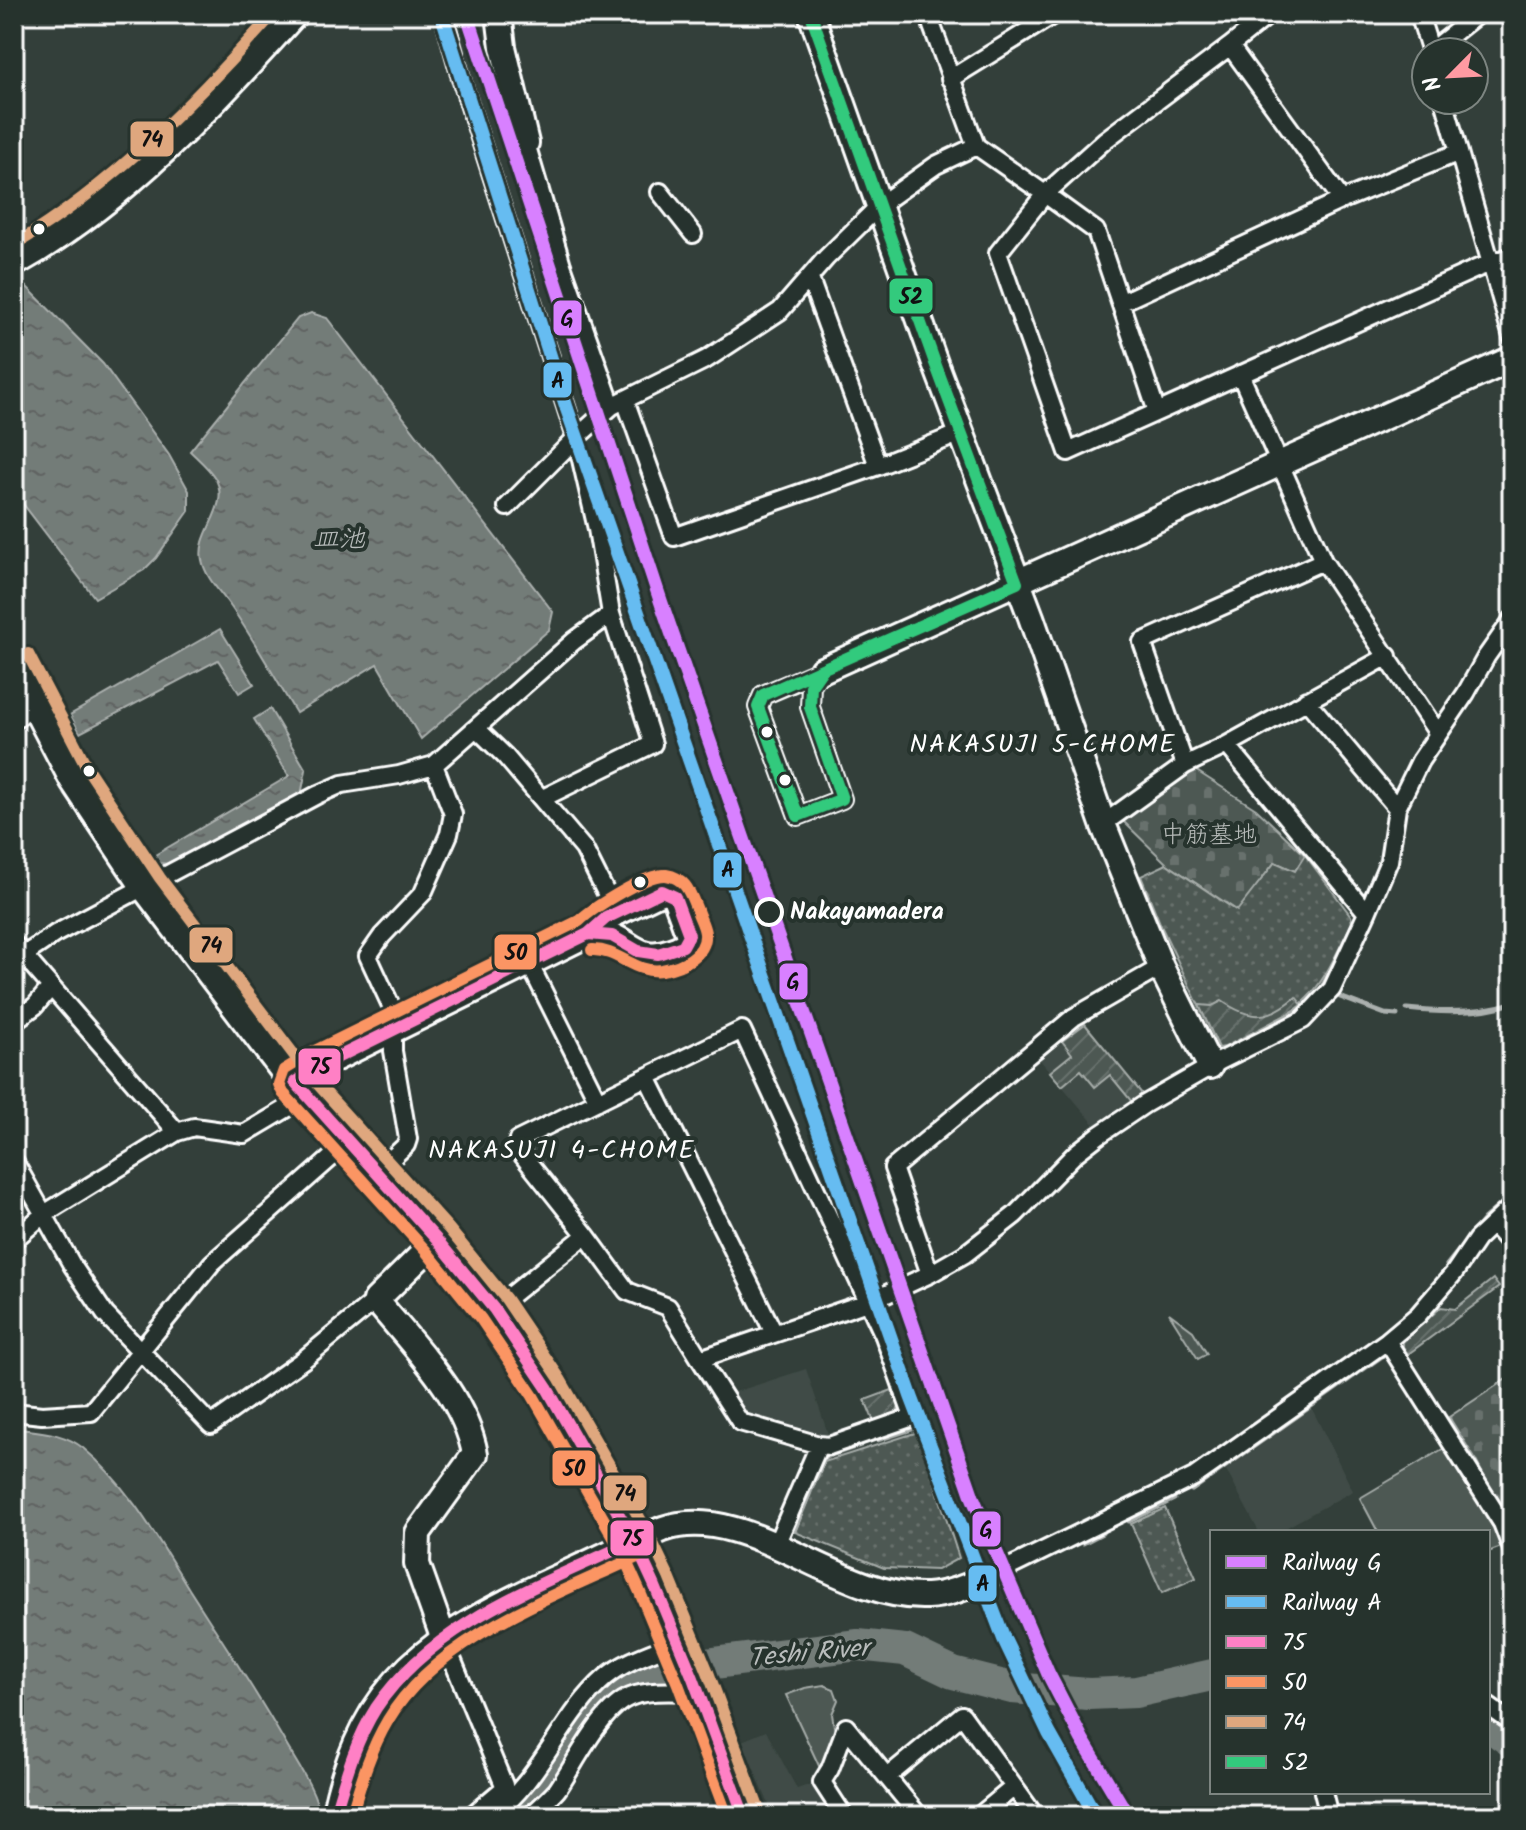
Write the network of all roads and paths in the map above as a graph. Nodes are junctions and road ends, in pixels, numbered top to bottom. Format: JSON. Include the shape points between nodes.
{"nodes":[{"id":1,"x":295,"y":14,"type":"edge"},
{"id":2,"x":443,"y":14,"type":"edge"},
{"id":3,"x":499,"y":14,"type":"edge"},
{"id":4,"x":811,"y":14,"type":"edge"},
{"id":5,"x":930,"y":14,"type":"edge"},
{"id":6,"x":1055,"y":14,"type":"edge"},
{"id":7,"x":1270,"y":14,"type":"edge"},
{"id":8,"x":1419,"y":14,"type":"edge"},
{"id":9,"x":1478,"y":14,"type":"edge"},
{"id":10,"x":1425,"y":36,"type":"edge"},
{"id":11,"x":1450,"y":36,"type":"edge"},
{"id":12,"x":1230,"y":46,"type":"junction"},
{"id":13,"x":950,"y":79,"type":"junction"},
{"id":14,"x":1449,"y":116,"type":"edge"},
{"id":15,"x":526,"y":143,"type":"joint"},
{"id":16,"x":976,"y":146,"type":"junction"},
{"id":17,"x":1459,"y":152,"type":"junction"},
{"id":18,"x":660,"y":192,"type":"dead end"},
{"id":19,"x":1045,"y":194,"type":"junction"},
{"id":20,"x":1342,"y":200,"type":"junction"},
{"id":21,"x":881,"y":204,"type":"junction"},
{"id":22,"x":693,"y":234,"type":"dead end"},
{"id":23,"x":1512,"y":256,"type":"edge"},
{"id":24,"x":1491,"y":263,"type":"junction"},
{"id":25,"x":14,"y":264,"type":"edge"},
{"id":26,"x":810,"y":279,"type":"junction"},
{"id":27,"x":1122,"y":302,"type":"junction"},
{"id":28,"x":1512,"y":337,"type":"edge"},
{"id":29,"x":1512,"y":359,"type":"edge"},
{"id":30,"x":1240,"y":374,"type":"junction"},
{"id":31,"x":618,"y":403,"type":"junction"},
{"id":32,"x":1157,"y":412,"type":"junction"},
{"id":33,"x":961,"y":433,"type":"junction"},
{"id":34,"x":576,"y":438,"type":"junction"},
{"id":35,"x":1280,"y":464,"type":"junction"},
{"id":36,"x":878,"y":466,"type":"junction"},
{"id":37,"x":507,"y":507,"type":"dead end"},
{"id":38,"x":1323,"y":561,"type":"junction"},
{"id":39,"x":1017,"y":583,"type":"junction"},
{"id":40,"x":611,"y":614,"type":"junction"},
{"id":41,"x":1512,"y":620,"type":"edge"},
{"id":42,"x":1388,"y":656,"type":"junction"},
{"id":43,"x":14,"y":661,"type":"edge"},
{"id":44,"x":822,"y":670,"type":"junction"},
{"id":45,"x":1306,"y":700,"type":"junction"},
{"id":46,"x":24,"y":711,"type":"edge"},
{"id":47,"x":476,"y":728,"type":"junction"},
{"id":48,"x":1437,"y":732,"type":"junction"},
{"id":49,"x":1227,"y":745,"type":"junction"},
{"id":50,"x":434,"y":765,"type":"junction"},
{"id":51,"x":1185,"y":765,"type":"junction"},
{"id":52,"x":543,"y":798,"type":"junction"},
{"id":53,"x":1397,"y":808,"type":"junction"},
{"id":54,"x":1103,"y":824,"type":"junction"},
{"id":55,"x":147,"y":887,"type":"junction"},
{"id":56,"x":616,"y":913,"type":"junction"},
{"id":57,"x":1367,"y":913,"type":"junction"},
{"id":58,"x":588,"y":934,"type":"junction"},
{"id":59,"x":19,"y":949,"type":"edge"},
{"id":60,"x":529,"y":963,"type":"junction"},
{"id":61,"x":1161,"y":967,"type":"junction"},
{"id":62,"x":51,"y":987,"type":"junction"},
{"id":63,"x":14,"y":1021,"type":"edge"},
{"id":64,"x":392,"y":1031,"type":"junction"},
{"id":65,"x":1210,"y":1066,"type":"junction"},
{"id":66,"x":647,"y":1077,"type":"junction"},
{"id":67,"x":302,"y":1089,"type":"junction"},
{"id":68,"x":598,"y":1101,"type":"junction"},
{"id":69,"x":177,"y":1132,"type":"junction"},
{"id":70,"x":349,"y":1142,"type":"junction"},
{"id":71,"x":14,"y":1161,"type":"edge"},
{"id":72,"x":376,"y":1173,"type":"junction"},
{"id":73,"x":1512,"y":1206,"type":"edge"},
{"id":74,"x":44,"y":1214,"type":"junction"},
{"id":75,"x":1493,"y":1224,"type":"junction"},
{"id":76,"x":586,"y":1235,"type":"junction"},
{"id":77,"x":14,"y":1240,"type":"edge"},
{"id":78,"x":437,"y":1240,"type":"junction"},
{"id":79,"x":1512,"y":1246,"type":"edge"},
{"id":80,"x":930,"y":1274,"type":"junction"},
{"id":81,"x":376,"y":1300,"type":"junction"},
{"id":82,"x":868,"y":1301,"type":"junction"},
{"id":83,"x":494,"y":1309,"type":"junction"},
{"id":84,"x":774,"y":1333,"type":"junction"},
{"id":85,"x":1387,"y":1341,"type":"junction"},
{"id":86,"x":140,"y":1349,"type":"junction"},
{"id":87,"x":700,"y":1359,"type":"junction"},
{"id":88,"x":14,"y":1412,"type":"edge"},
{"id":89,"x":819,"y":1445,"type":"junction"},
{"id":90,"x":634,"y":1541,"type":"junction"},
{"id":91,"x":775,"y":1547,"type":"junction"},
{"id":92,"x":1512,"y":1549,"type":"edge"},
{"id":93,"x":1014,"y":1565,"type":"dead end"},
{"id":94,"x":986,"y":1579,"type":"dead end"},
{"id":95,"x":443,"y":1637,"type":"junction"},
{"id":96,"x":689,"y":1667,"type":"junction"},
{"id":97,"x":1490,"y":1707,"type":"edge"},
{"id":98,"x":1512,"y":1723,"type":"edge"},
{"id":99,"x":887,"y":1777,"type":"junction"},
{"id":100,"x":1014,"y":1787,"type":"junction"},
{"id":101,"x":1324,"y":1794,"type":"edge"},
{"id":102,"x":334,"y":1816,"type":"edge"},
{"id":103,"x":471,"y":1816,"type":"edge"},
{"id":104,"x":492,"y":1816,"type":"edge"},
{"id":105,"x":530,"y":1816,"type":"edge"},
{"id":106,"x":744,"y":1816,"type":"edge"},
{"id":107,"x":844,"y":1816,"type":"edge"},
{"id":108,"x":919,"y":1816,"type":"edge"},
{"id":109,"x":979,"y":1816,"type":"edge"},
{"id":110,"x":1035,"y":1816,"type":"edge"},
{"id":111,"x":1329,"y":1816,"type":"edge"}],
"edges":[{"from":1,"to":25,"type":"street","via":[[191,127],[76,223]]},
{"from":2,"to":34,"type":"street"},
{"from":3,"to":15,"type":"street"},
{"from":4,"to":21,"type":"street"},
{"from":5,"to":13,"type":"street"},
{"from":6,"to":13,"type":"street"},
{"from":7,"to":12,"type":"street"},
{"from":8,"to":10,"type":"street"},
{"from":9,"to":11,"type":"street"},
{"from":12,"to":19,"type":"street","via":[[1105,140]]},
{"from":12,"to":20,"type":"street"},
{"from":13,"to":16,"type":"street"},
{"from":14,"to":17,"type":"street"},
{"from":15,"to":31,"type":"street","via":[[562,265]]},
{"from":16,"to":19,"type":"street"},
{"from":16,"to":21,"type":"street","via":[[936,165]]},
{"from":17,"to":20,"type":"street"},
{"from":17,"to":24,"type":"street"},
{"from":18,"to":22,"type":"street"},
{"from":19,"to":27,"type":"street","via":[[1096,231]]},
{"from":19,"to":32,"type":"street","via":[[998,253],[1068,452]]},
{"from":20,"to":27,"type":"street"},
{"from":21,"to":26,"type":"street"},
{"from":21,"to":33,"type":"street"},
{"from":23,"to":24,"type":"street"},
{"from":24,"to":28,"type":"street"},
{"from":24,"to":30,"type":"street"},
{"from":26,"to":31,"type":"street","via":[[780,311],[707,359]]},
{"from":26,"to":36,"type":"street"},
{"from":27,"to":32,"type":"street"},
{"from":29,"to":35,"type":"street"},
{"from":30,"to":32,"type":"street"},
{"from":30,"to":35,"type":"street"},
{"from":31,"to":34,"type":"street"},
{"from":31,"to":36,"type":"street","via":[[674,537]]},
{"from":33,"to":36,"type":"street"},
{"from":33,"to":39,"type":"street"},
{"from":34,"to":37,"type":"street"},
{"from":34,"to":40,"type":"street"},
{"from":35,"to":38,"type":"street"},
{"from":35,"to":39,"type":"street"},
{"from":38,"to":42,"type":"street"},
{"from":38,"to":51,"type":"street","via":[[1142,642]]},
{"from":39,"to":44,"type":"street"},
{"from":39,"to":54,"type":"street"},
{"from":40,"to":47,"type":"street"},
{"from":40,"to":52,"type":"street","via":[[653,744]]},
{"from":41,"to":48,"type":"street"},
{"from":42,"to":45,"type":"street"},
{"from":42,"to":48,"type":"street"},
{"from":43,"to":46,"type":"highway"},
{"from":44,"to":44,"type":"street","via":[[811,686],[810,707],[842,799],[798,816],[758,707],[763,695]]},
{"from":45,"to":49,"type":"street"},
{"from":45,"to":53,"type":"street"},
{"from":46,"to":55,"type":"highway"},
{"from":47,"to":50,"type":"street"},
{"from":47,"to":52,"type":"street"},
{"from":48,"to":53,"type":"street"},
{"from":49,"to":51,"type":"street"},
{"from":49,"to":57,"type":"street"},
{"from":50,"to":55,"type":"street","via":[[342,784]]},
{"from":50,"to":64,"type":"street","via":[[453,814],[449,834],[423,893],[368,956],[393,1010]]},
{"from":51,"to":54,"type":"street"},
{"from":52,"to":56,"type":"street","via":[[584,849]]},
{"from":53,"to":57,"type":"street","via":[[1389,861]]},
{"from":54,"to":61,"type":"street"},
{"from":55,"to":59,"type":"street"},
{"from":55,"to":67,"type":"highway"},
{"from":56,"to":58,"type":"street"},
{"from":56,"to":58,"type":"street","via":[[666,891],[675,897],[688,941],[656,957],[608,934]]},
{"from":57,"to":65,"type":"street","via":[[1332,989],[1303,1020]]},
{"from":58,"to":60,"type":"street"},
{"from":59,"to":62,"type":"street"},
{"from":60,"to":64,"type":"street"},
{"from":60,"to":68,"type":"street"},
{"from":61,"to":65,"type":"street"},
{"from":61,"to":80,"type":"street","via":[[1074,1017],[893,1168]]},
{"from":62,"to":63,"type":"street"},
{"from":62,"to":69,"type":"street"},
{"from":64,"to":67,"type":"street"},
{"from":64,"to":72,"type":"street","via":[[408,1139]]},
{"from":65,"to":80,"type":"street","via":[[1099,1135],[1015,1215]]},
{"from":66,"to":68,"type":"street"},
{"from":66,"to":82,"type":"street","via":[[742,1030]]},
{"from":66,"to":84,"type":"street"},
{"from":67,"to":69,"type":"street","via":[[244,1134],[194,1127]]},
{"from":67,"to":70,"type":"highway"},
{"from":68,"to":76,"type":"street","via":[[518,1140],[516,1147]]},
{"from":69,"to":74,"type":"street"},
{"from":70,"to":72,"type":"highway"},
{"from":70,"to":86,"type":"street","via":[[212,1263]]},
{"from":71,"to":74,"type":"street"},
{"from":72,"to":78,"type":"highway"},
{"from":73,"to":75,"type":"street"},
{"from":74,"to":77,"type":"street"},
{"from":74,"to":86,"type":"street","via":[[105,1314]]},
{"from":75,"to":79,"type":"street"},
{"from":75,"to":85,"type":"street","via":[[1418,1315]]},
{"from":76,"to":83,"type":"street"},
{"from":76,"to":87,"type":"street","via":[[627,1291],[668,1307]]},
{"from":78,"to":81,"type":"street"},
{"from":78,"to":83,"type":"highway"},
{"from":80,"to":82,"type":"street"},
{"from":81,"to":86,"type":"street","via":[[211,1425]]},
{"from":81,"to":95,"type":"street","via":[[449,1392],[474,1445],[475,1454],[418,1533],[417,1564]]},
{"from":82,"to":84,"type":"street"},
{"from":82,"to":89,"type":"street","via":[[913,1417]]},
{"from":83,"to":90,"type":"highway","via":[[547,1388]]},
{"from":84,"to":87,"type":"street"},
{"from":85,"to":92,"type":"street","via":[[1502,1523]]},
{"from":85,"to":93,"type":"street","via":[[1194,1477]]},
{"from":86,"to":88,"type":"street","via":[[91,1412]]},
{"from":87,"to":89,"type":"street","via":[[740,1422]]},
{"from":89,"to":91,"type":"street"},
{"from":90,"to":91,"type":"street","via":[[677,1524],[694,1524],[743,1531]]},
{"from":90,"to":95,"type":"street"},
{"from":90,"to":96,"type":"highway"},
{"from":91,"to":94,"type":"street","via":[[874,1590],[899,1594],[930,1596]]},
{"from":95,"to":102,"type":"street","via":[[401,1674],[371,1715]]},
{"from":95,"to":103,"type":"street","via":[[504,1785]]},
{"from":96,"to":104,"type":"street","via":[[621,1667],[607,1676],[530,1781]]},
{"from":96,"to":105,"type":"street","via":[[659,1692],[617,1704],[556,1791]]},
{"from":96,"to":106,"type":"highway"},
{"from":97,"to":98,"type":"street"},
{"from":99,"to":100,"type":"street","via":[[962,1715]]},
{"from":99,"to":107,"type":"street","via":[[846,1727],[822,1782]]},
{"from":99,"to":108,"type":"street"},
{"from":100,"to":109,"type":"street"},
{"from":100,"to":110,"type":"street"},
{"from":101,"to":111,"type":"street"}]}
